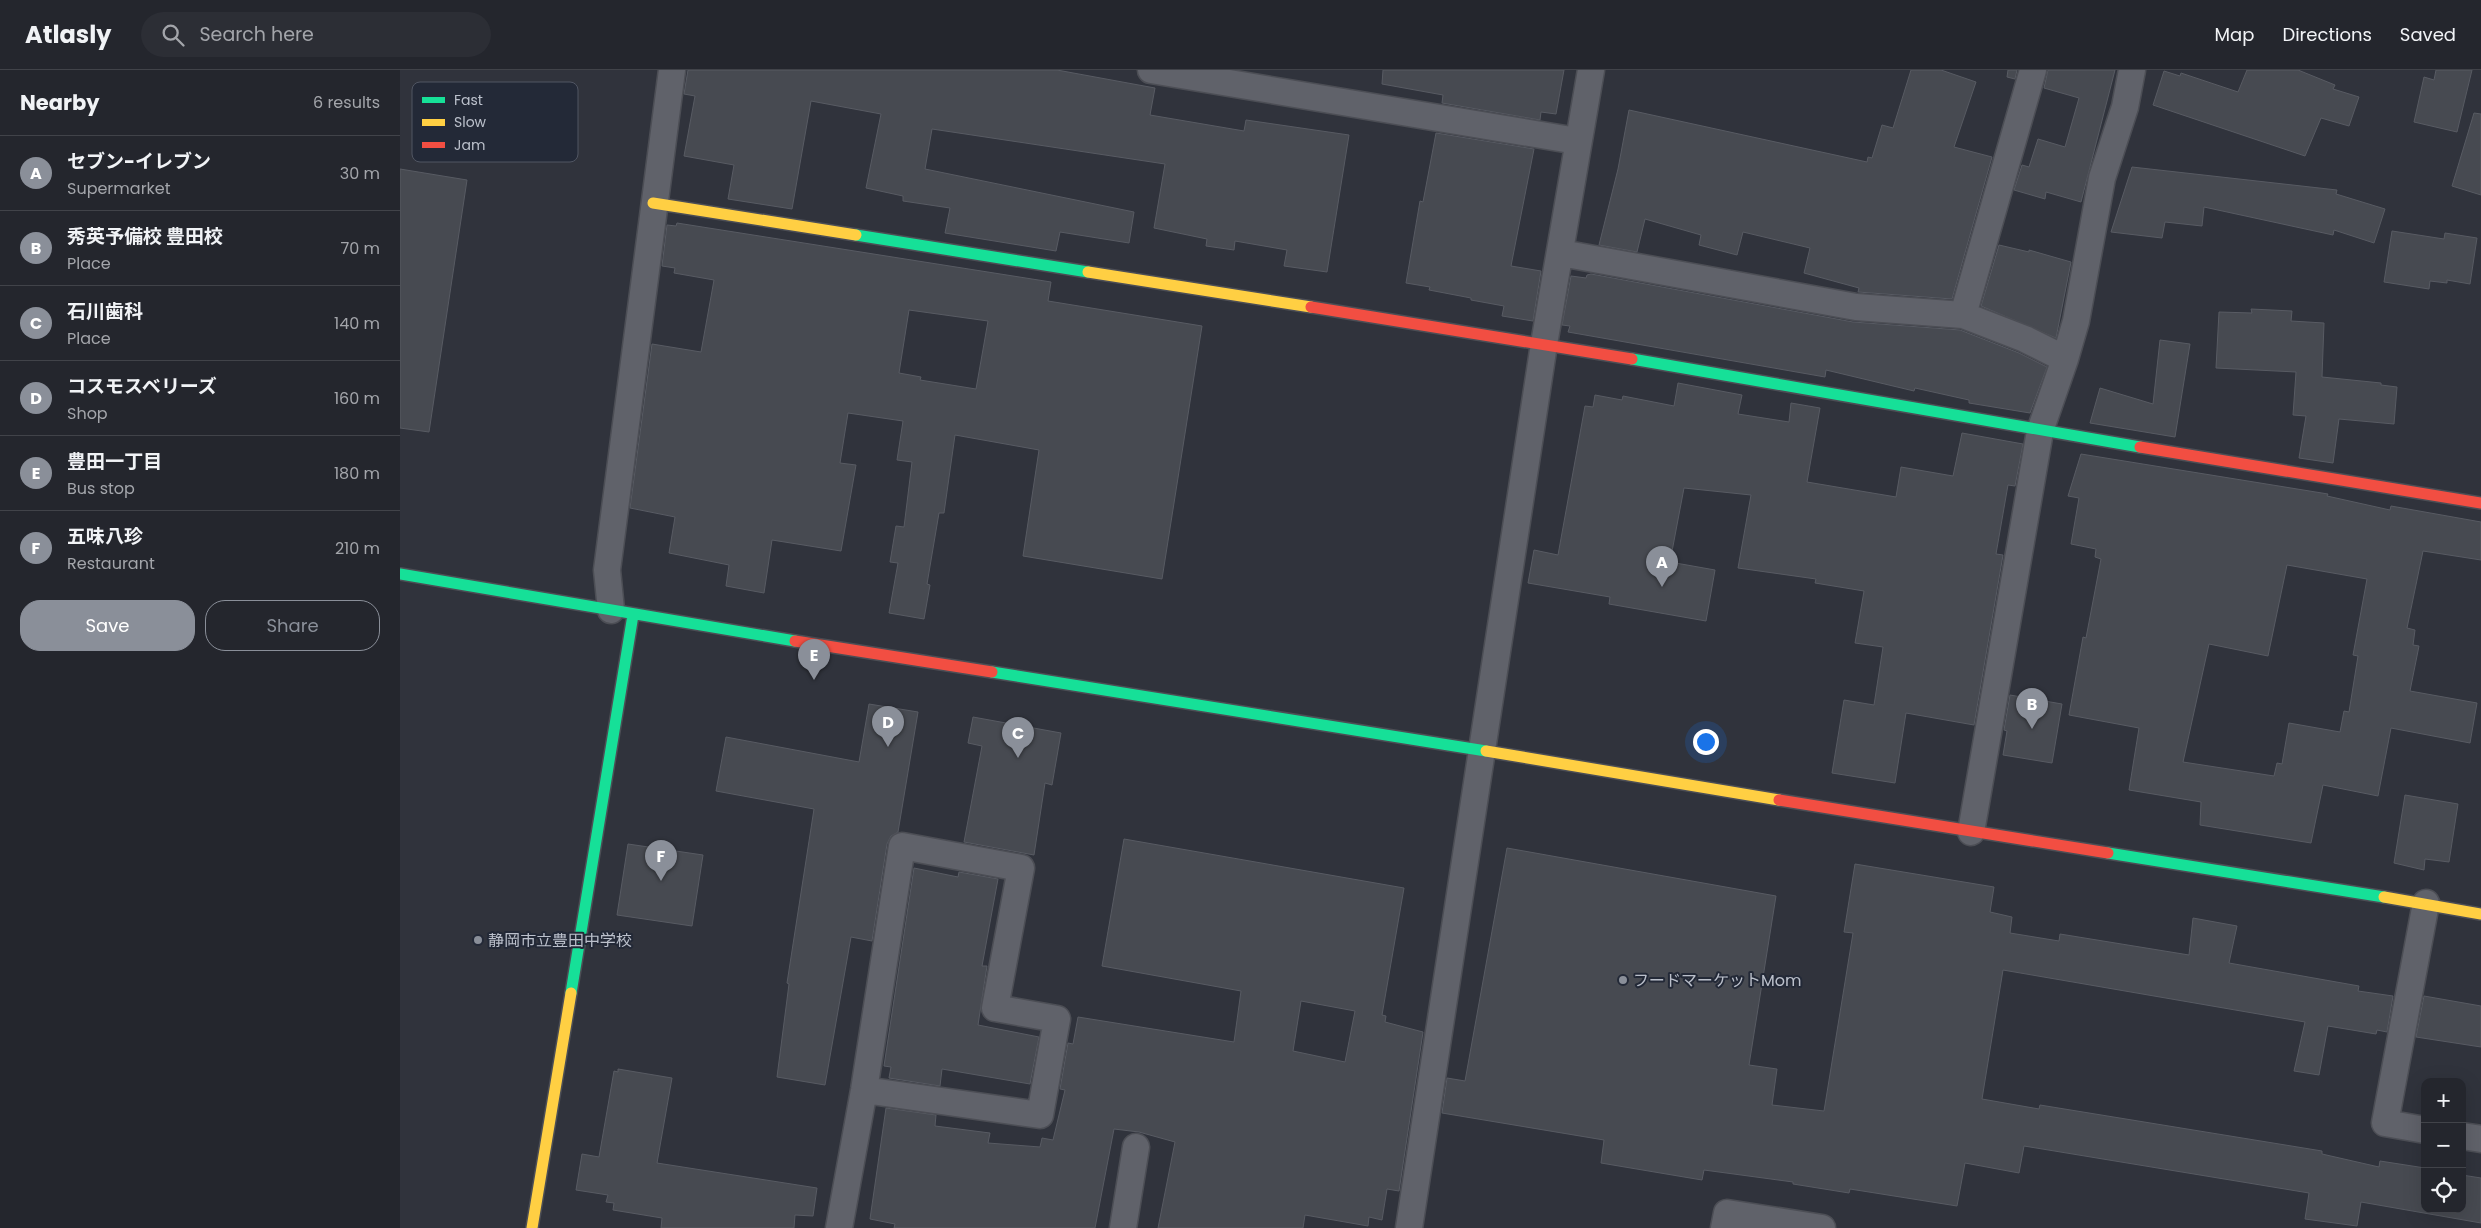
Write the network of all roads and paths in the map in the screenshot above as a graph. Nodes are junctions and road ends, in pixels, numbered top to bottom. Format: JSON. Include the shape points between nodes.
{"nodes":[{"id":1,"x":672,"y":70,"type":"edge"},
{"id":2,"x":1152,"y":70,"type":"edge"},
{"id":3,"x":1591,"y":70,"type":"edge"},
{"id":4,"x":2033,"y":70,"type":"edge"},
{"id":5,"x":2132,"y":70,"type":"edge"},
{"id":6,"x":1577,"y":141,"type":"junction"},
{"id":7,"x":653,"y":203,"type":"junction"},
{"id":8,"x":1561,"y":253,"type":"junction"},
{"id":9,"x":1964,"y":315,"type":"junction"},
{"id":10,"x":1544,"y":344,"type":"junction"},
{"id":11,"x":2065,"y":359,"type":"junction"},
{"id":12,"x":2040,"y":431,"type":"junction"},
{"id":13,"x":2481,"y":502,"type":"edge"},
{"id":14,"x":400,"y":574,"type":"edge"},
{"id":15,"x":622,"y":613,"type":"junction"},
{"id":16,"x":1483,"y":750,"type":"junction"},
{"id":17,"x":1971,"y":832,"type":"junction"},
{"id":18,"x":2426,"y":903,"type":"junction"},
{"id":19,"x":2481,"y":914,"type":"edge"},
{"id":20,"x":864,"y":1090,"type":"junction"},
{"id":21,"x":2421,"y":1129,"type":"edge"},
{"id":22,"x":2466,"y":1137,"type":"edge"},
{"id":23,"x":2481,"y":1139,"type":"edge"},
{"id":24,"x":1136,"y":1146,"type":"dead end"},
{"id":25,"x":532,"y":1228,"type":"edge"},
{"id":26,"x":839,"y":1228,"type":"edge"},
{"id":27,"x":1123,"y":1228,"type":"edge"},
{"id":28,"x":1409,"y":1228,"type":"edge"},
{"id":29,"x":1724,"y":1228,"type":"edge"},
{"id":30,"x":1822,"y":1228,"type":"edge"}],
"edges":[{"from":1,"to":7,"type":"street"},
{"from":2,"to":6,"type":"street"},
{"from":3,"to":6,"type":"street"},
{"from":4,"to":9,"type":"street"},
{"from":5,"to":11,"type":"street","via":[[2125,107],[2102,178],[2076,321]]},
{"from":6,"to":8,"type":"street"},
{"from":7,"to":10,"type":"street"},
{"from":7,"to":15,"type":"street","via":[[608,570]]},
{"from":8,"to":9,"type":"street","via":[[1856,307]]},
{"from":8,"to":10,"type":"street"},
{"from":9,"to":11,"type":"street","via":[[2025,338]]},
{"from":10,"to":12,"type":"street"},
{"from":10,"to":16,"type":"street"},
{"from":11,"to":12,"type":"street"},
{"from":12,"to":13,"type":"street"},
{"from":12,"to":17,"type":"street"},
{"from":14,"to":15,"type":"street"},
{"from":15,"to":16,"type":"street"},
{"from":15,"to":25,"type":"street"},
{"from":16,"to":17,"type":"street"},
{"from":16,"to":28,"type":"street"},
{"from":17,"to":18,"type":"street"},
{"from":18,"to":19,"type":"street"},
{"from":18,"to":21,"type":"street","via":[[2385,1123]]},
{"from":20,"to":20,"type":"street","via":[[1040,1115],[1056,1019],[995,1008],[1021,868],[902,846]]},
{"from":20,"to":26,"type":"street"},
{"from":22,"to":23,"type":"street"},
{"from":24,"to":27,"type":"street"},
{"from":29,"to":30,"type":"street","via":[[1727,1213]]}]}
